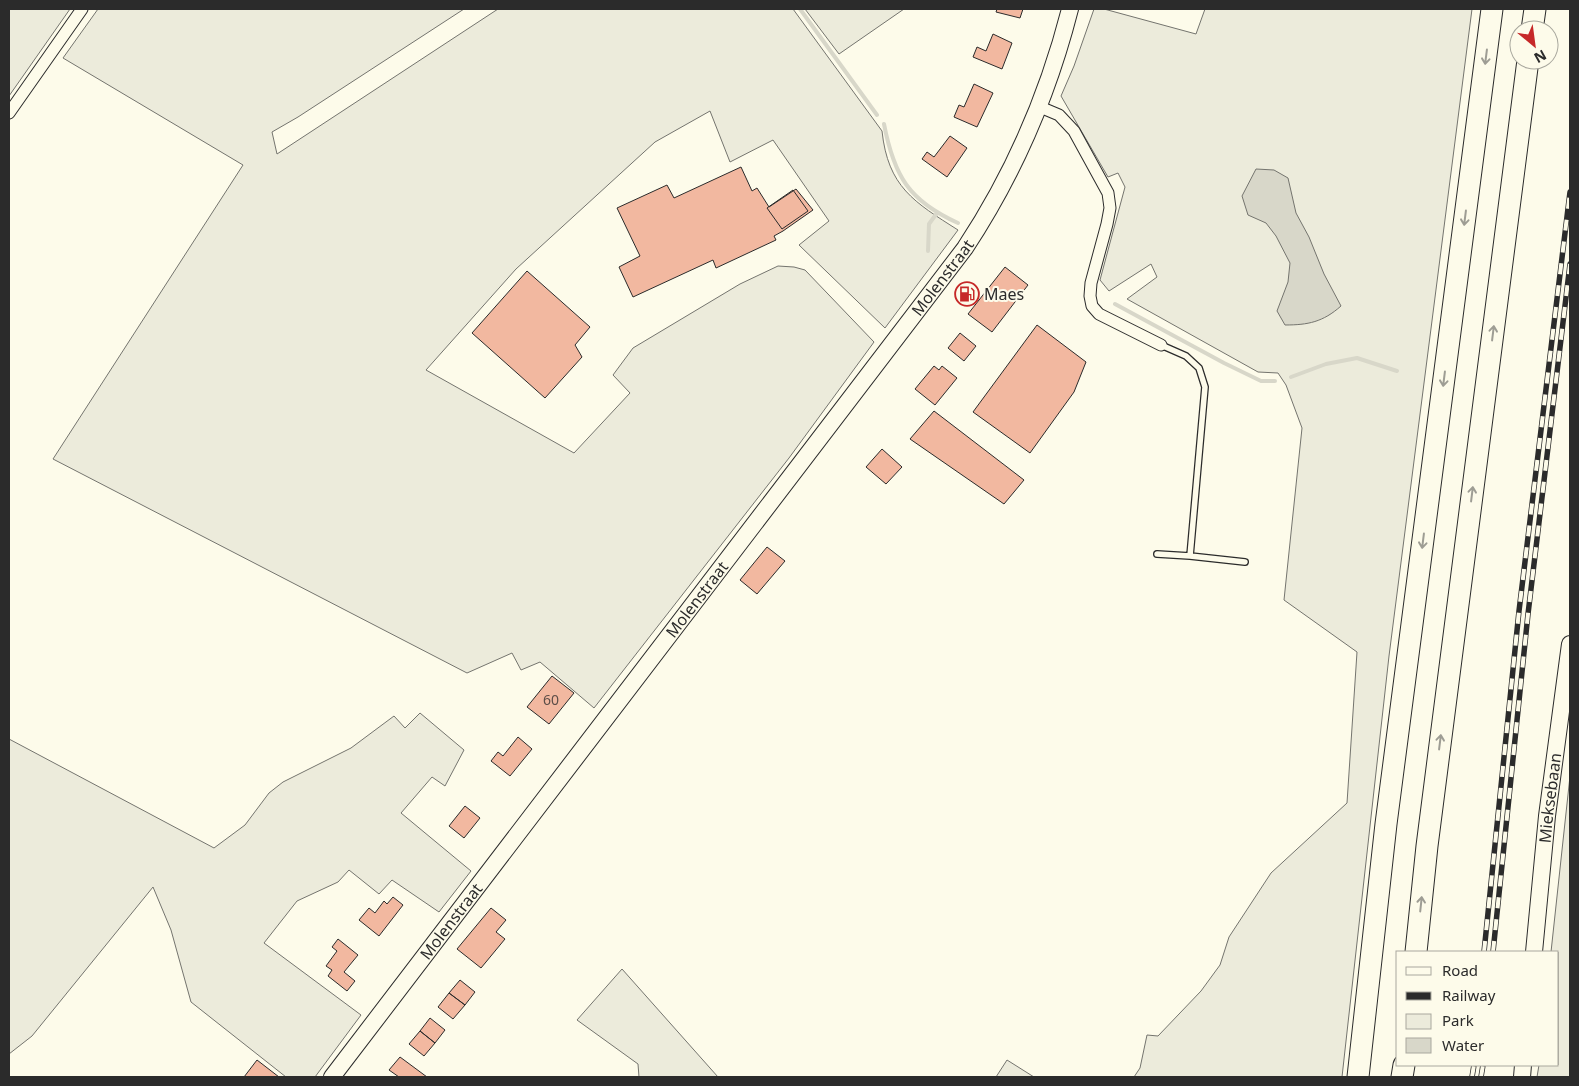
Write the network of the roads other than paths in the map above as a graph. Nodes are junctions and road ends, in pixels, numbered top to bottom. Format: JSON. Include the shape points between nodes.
{"nodes":[{"id":1,"x":82,"y":9,"type":"edge"},
{"id":2,"x":1070,"y":9,"type":"edge"},
{"id":3,"x":1492,"y":9,"type":"edge"},
{"id":4,"x":1527,"y":70,"type":"edge"},
{"id":5,"x":1040,"y":107,"type":"junction"},
{"id":6,"x":9,"y":113,"type":"edge"},
{"id":7,"x":1161,"y":345,"type":"joint"},
{"id":8,"x":1157,"y":554,"type":"dead end"},
{"id":9,"x":1190,"y":556,"type":"junction"},
{"id":10,"x":1246,"y":562,"type":"dead end"},
{"id":11,"x":1570,"y":644,"type":"edge"},
{"id":12,"x":1416,"y":951,"type":"edge"},
{"id":13,"x":1534,"y":951,"type":"edge"},
{"id":14,"x":332,"y":1077,"type":"edge"},
{"id":15,"x":1358,"y":1077,"type":"edge"}],
"edges":[{"from":1,"to":6,"type":"street"},
{"from":2,"to":5,"type":"main road","name":"Molenstraat"},
{"from":3,"to":15,"type":"highway","one_way":true,"via":[[1386,824]]},
{"from":12,"to":4,"type":"highway","one_way":true},
{"from":5,"to":7,"type":"street","via":[[1059,115],[1074,131],[1108,193],[1107,224],[1091,283],[1092,306],[1100,314]]},
{"from":5,"to":14,"type":"main road","name":"Molenstraat","via":[[1008,178],[960,255]]},
{"from":7,"to":9,"type":"lane","via":[[1186,356],[1200,368],[1205,387]]},
{"from":8,"to":9,"type":"lane"},
{"from":9,"to":10,"type":"lane"},
{"from":11,"to":13,"type":"main road","name":"Mieksebaan","via":[[1547,816]]}]}
